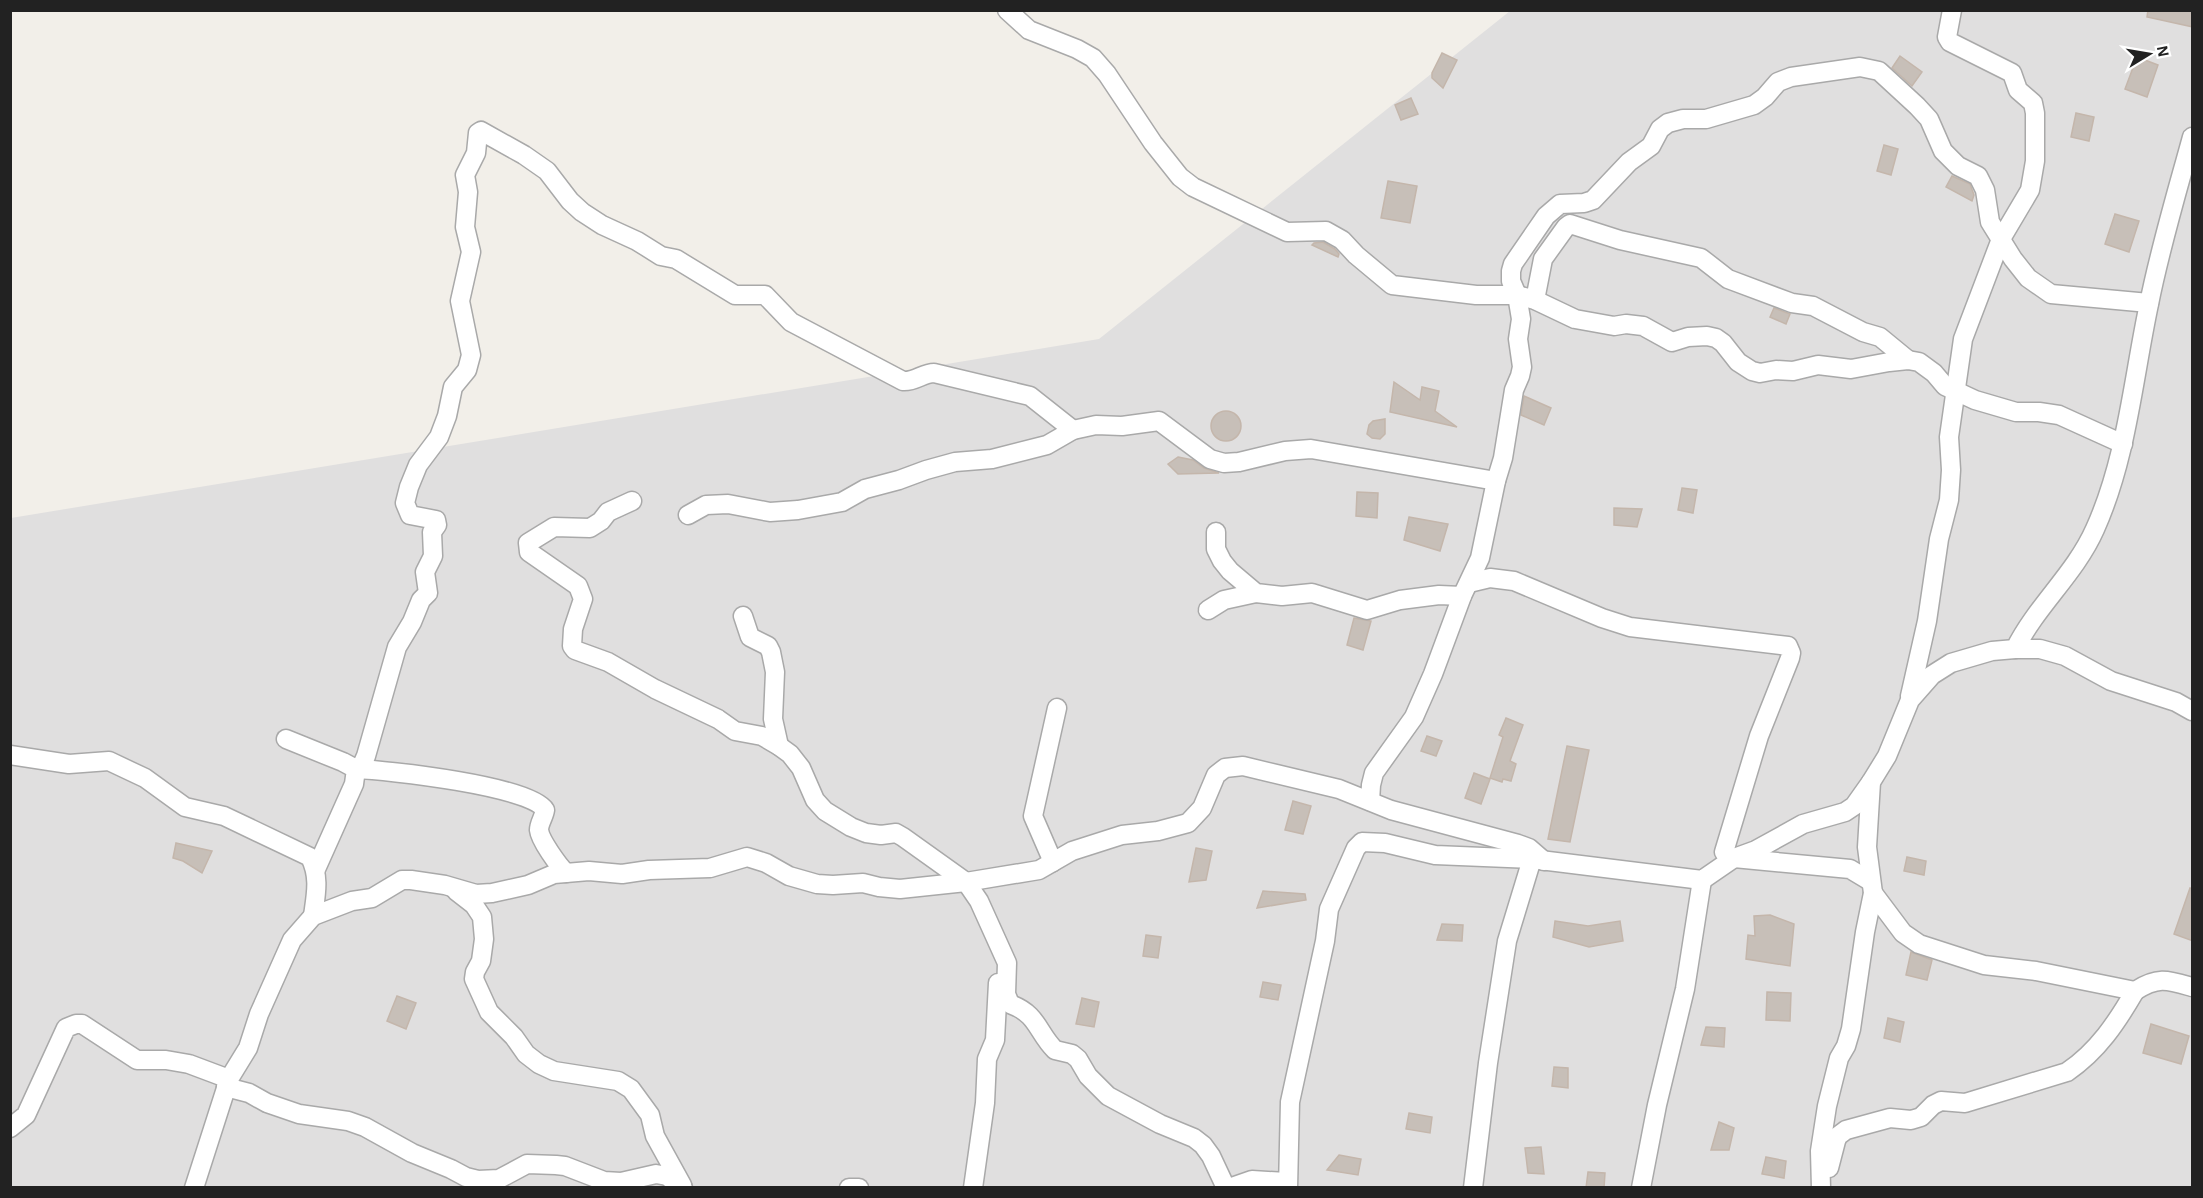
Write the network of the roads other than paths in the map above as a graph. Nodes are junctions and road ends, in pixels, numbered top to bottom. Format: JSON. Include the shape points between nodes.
{"nodes":[{"id":1,"x":1006,"y":10,"type":"edge"},
{"id":2,"x":1952,"y":10,"type":"edge"},
{"id":3,"x":2193,"y":137,"type":"edge"},
{"id":4,"x":2001,"y":239,"type":"junction"},
{"id":5,"x":1516,"y":295,"type":"junction"},
{"id":6,"x":1535,"y":300,"type":"junction"},
{"id":7,"x":2149,"y":303,"type":"junction"},
{"id":8,"x":1908,"y":360,"type":"junction"},
{"id":9,"x":1956,"y":392,"type":"junction"},
{"id":10,"x":1073,"y":430,"type":"junction"},
{"id":11,"x":2123,"y":444,"type":"junction"},
{"id":12,"x":1496,"y":481,"type":"junction"},
{"id":13,"x":632,"y":501,"type":"dead end"},
{"id":14,"x":688,"y":515,"type":"dead end"},
{"id":15,"x":1216,"y":532,"type":"dead end"},
{"id":16,"x":1475,"y":581,"type":"junction"},
{"id":17,"x":1256,"y":593,"type":"junction"},
{"id":18,"x":1208,"y":610,"type":"dead end"},
{"id":19,"x":743,"y":616,"type":"dead end"},
{"id":20,"x":2015,"y":649,"type":"junction"},
{"id":21,"x":1910,"y":700,"type":"junction"},
{"id":22,"x":1057,"y":708,"type":"dead end"},
{"id":23,"x":2193,"y":711,"type":"edge"},
{"id":24,"x":286,"y":740,"type":"dead end"},
{"id":25,"x":779,"y":746,"type":"junction"},
{"id":26,"x":10,"y":755,"type":"edge"},
{"id":27,"x":356,"y":770,"type":"junction"},
{"id":28,"x":1871,"y":782,"type":"junction"},
{"id":29,"x":1370,"y":801,"type":"junction"},
{"id":30,"x":1734,"y":858,"type":"junction"},
{"id":31,"x":1538,"y":860,"type":"junction"},
{"id":32,"x":1053,"y":862,"type":"junction"},
{"id":33,"x":316,"y":870,"type":"junction"},
{"id":34,"x":566,"y":873,"type":"junction"},
{"id":35,"x":1702,"y":879,"type":"junction"},
{"id":36,"x":966,"y":882,"type":"junction"},
{"id":37,"x":452,"y":887,"type":"junction"},
{"id":38,"x":1872,"y":887,"type":"junction"},
{"id":39,"x":313,"y":916,"type":"junction"},
{"id":40,"x":999,"y":943,"type":"junction"},
{"id":41,"x":2193,"y":987,"type":"edge"},
{"id":42,"x":2135,"y":991,"type":"junction"},
{"id":43,"x":228,"y":1083,"type":"junction"},
{"id":44,"x":10,"y":1128,"type":"edge"},
{"id":45,"x":1287,"y":1185,"type":"edge"},
{"id":46,"x":683,"y":1187,"type":"edge"},
{"id":47,"x":194,"y":1188,"type":"edge"},
{"id":48,"x":849,"y":1188,"type":"edge"},
{"id":49,"x":859,"y":1188,"type":"edge"},
{"id":50,"x":973,"y":1188,"type":"edge"},
{"id":51,"x":1228,"y":1188,"type":"edge"},
{"id":52,"x":1473,"y":1188,"type":"edge"},
{"id":53,"x":1641,"y":1188,"type":"edge"},
{"id":54,"x":1822,"y":1188,"type":"edge"}],
"edges":[{"from":1,"to":5,"type":"street","via":[[1029,30],[1093,58],[1153,143],[1193,187],[1287,232],[1326,231],[1342,240],[1392,285],[1476,295]]},
{"from":2,"to":4,"type":"street","via":[[1947,37],[1950,42],[2009,70],[2018,90],[2033,103],[2035,161],[2030,190]]},
{"from":3,"to":7,"type":"street"},
{"from":4,"to":5,"type":"street","via":[[1990,222],[1985,190],[1978,176],[1958,166],[1943,151],[1923,112],[1879,71],[1849,68],[1791,77],[1778,82],[1754,105],[1668,123],[1650,146],[1593,200],[1560,204],[1546,216],[1514,264],[1511,281]]},
{"from":4,"to":7,"type":"street","via":[[2028,278],[2051,294]]},
{"from":4,"to":9,"type":"street","via":[[1962,339]]},
{"from":5,"to":6,"type":"street"},
{"from":5,"to":12,"type":"street","via":[[1522,367]]},
{"from":6,"to":8,"type":"street","via":[[1575,319],[1643,326],[1672,342],[1688,337],[1716,338],[1738,362],[1760,373],[1818,365],[1851,369]]},
{"from":6,"to":8,"type":"street","via":[[1543,259],[1570,224],[1701,258],[1728,279],[1784,300],[1813,306],[1880,337]]},
{"from":7,"to":11,"type":"street"},
{"from":8,"to":9,"type":"street","via":[[1919,362]]},
{"from":9,"to":11,"type":"street","via":[[2016,412],[2059,415]]},
{"from":9,"to":21,"type":"street","via":[[1949,437],[1948,500]]},
{"from":10,"to":12,"type":"street","via":[[1159,420],[1217,462],[1239,462],[1311,449]]},
{"from":10,"to":14,"type":"street","via":[[1047,445],[992,459],[955,462],[865,489],[842,502],[770,512],[728,504],[706,505]]},
{"from":10,"to":27,"type":"street","via":[[1027,395],[934,373],[903,381],[791,322],[765,296],[735,295],[675,259],[661,256],[602,225],[570,201],[547,171],[481,130],[465,175],[465,227],[471,252],[460,301],[471,355],[467,370],[453,387],[439,437],[418,465],[405,503],[410,515],[436,520],[432,531],[433,556],[425,572],[428,593],[397,647],[366,756]]},
{"from":11,"to":20,"type":"street","via":[[2096,528],[2080,560],[2040,608]]},
{"from":12,"to":16,"type":"street"},
{"from":13,"to":25,"type":"street","via":[[608,512],[590,528],[554,527],[528,543],[529,552],[578,586],[583,599],[572,646],[735,731],[762,736]]},
{"from":15,"to":17,"type":"street","via":[[1216,549],[1222,561]]},
{"from":16,"to":17,"type":"street","via":[[1439,595],[1400,600],[1368,610],[1312,593]]},
{"from":16,"to":29,"type":"street","via":[[1414,717],[1374,774]]},
{"from":16,"to":30,"type":"street","via":[[1514,581],[1630,627],[1780,644],[1790,649],[1724,848],[1727,856]]},
{"from":17,"to":18,"type":"street","via":[[1224,600]]},
{"from":19,"to":25,"type":"street","via":[[750,637],[768,646],[771,652],[775,672],[773,719]]},
{"from":20,"to":21,"type":"street","via":[[1992,651],[1940,669]]},
{"from":20,"to":23,"type":"street","via":[[2040,649],[2065,656],[2110,681]]},
{"from":21,"to":28,"type":"street","via":[[1887,756]]},
{"from":22,"to":32,"type":"street","via":[[1033,816]]},
{"from":24,"to":27,"type":"street"},
{"from":25,"to":36,"type":"street","via":[[801,768],[815,800],[825,811],[866,833],[896,833]]},
{"from":26,"to":33,"type":"street","via":[[69,764],[109,761],[145,778],[185,807],[234,820],[310,857]]},
{"from":27,"to":33,"type":"street","via":[[354,784]]},
{"from":27,"to":34,"type":"street","via":[[474,784],[513,792],[538,803],[545,810],[540,834]]},
{"from":28,"to":30,"type":"street","via":[[1845,812],[1803,824]]},
{"from":28,"to":38,"type":"street","via":[[1867,824]]},
{"from":29,"to":31,"type":"street","via":[[1518,844],[1529,848]]},
{"from":29,"to":32,"type":"street","via":[[1339,789],[1243,766],[1225,768],[1216,775],[1202,808],[1188,823],[1122,835],[1072,851]]},
{"from":30,"to":35,"type":"street"},
{"from":30,"to":38,"type":"street","via":[[1850,869]]},
{"from":31,"to":35,"type":"street"},
{"from":31,"to":45,"type":"street","via":[[1435,855],[1370,841],[1356,848],[1327,917],[1290,1102]]},
{"from":31,"to":52,"type":"street","via":[[1507,941]]},
{"from":32,"to":36,"type":"street","via":[[1039,870]]},
{"from":33,"to":39,"type":"street"},
{"from":34,"to":36,"type":"street","via":[[710,868],[747,857],[817,884],[863,883],[900,889]]},
{"from":34,"to":37,"type":"street","via":[[554,873],[528,885],[492,893],[476,894]]},
{"from":35,"to":53,"type":"street","via":[[1685,989]]},
{"from":36,"to":40,"type":"street"},
{"from":37,"to":39,"type":"street","via":[[402,880],[372,898]]},
{"from":37,"to":46,"type":"street","via":[[482,917],[484,939],[474,979],[489,1012],[539,1064],[554,1071],[618,1081],[632,1089],[650,1115],[655,1136]]},
{"from":38,"to":42,"type":"street","via":[[1903,933],[1919,944],[1984,965]]},
{"from":38,"to":54,"type":"street","via":[[1851,1029],[1827,1106],[1820,1150]]},
{"from":39,"to":43,"type":"street","via":[[292,940],[248,1048]]},
{"from":40,"to":50,"type":"street","via":[[995,1040],[987,1059],[981,1143]]},
{"from":40,"to":51,"type":"street","via":[[1007,963],[1006,994],[1010,1004],[1032,1016],[1055,1050],[1078,1059],[1108,1096],[1203,1145]]},
{"from":41,"to":42,"type":"street","via":[[2163,980],[2150,981]]},
{"from":42,"to":54,"type":"street","via":[[2116,1024],[2081,1062],[2067,1071],[1965,1103],[1941,1101],[1911,1120],[1890,1118],[1841,1133]]},
{"from":43,"to":44,"type":"street","via":[[189,1064],[136,1060],[82,1024],[76,1024],[66,1029],[26,1115]]},
{"from":43,"to":46,"type":"street","via":[[279,1108],[322,1119],[348,1120],[472,1179],[499,1179],[527,1164],[556,1165],[604,1181],[621,1182],[656,1174]]},
{"from":43,"to":47,"type":"street"},
{"from":45,"to":51,"type":"street","via":[[1252,1180]]},
{"from":48,"to":49,"type":"street"}]}
